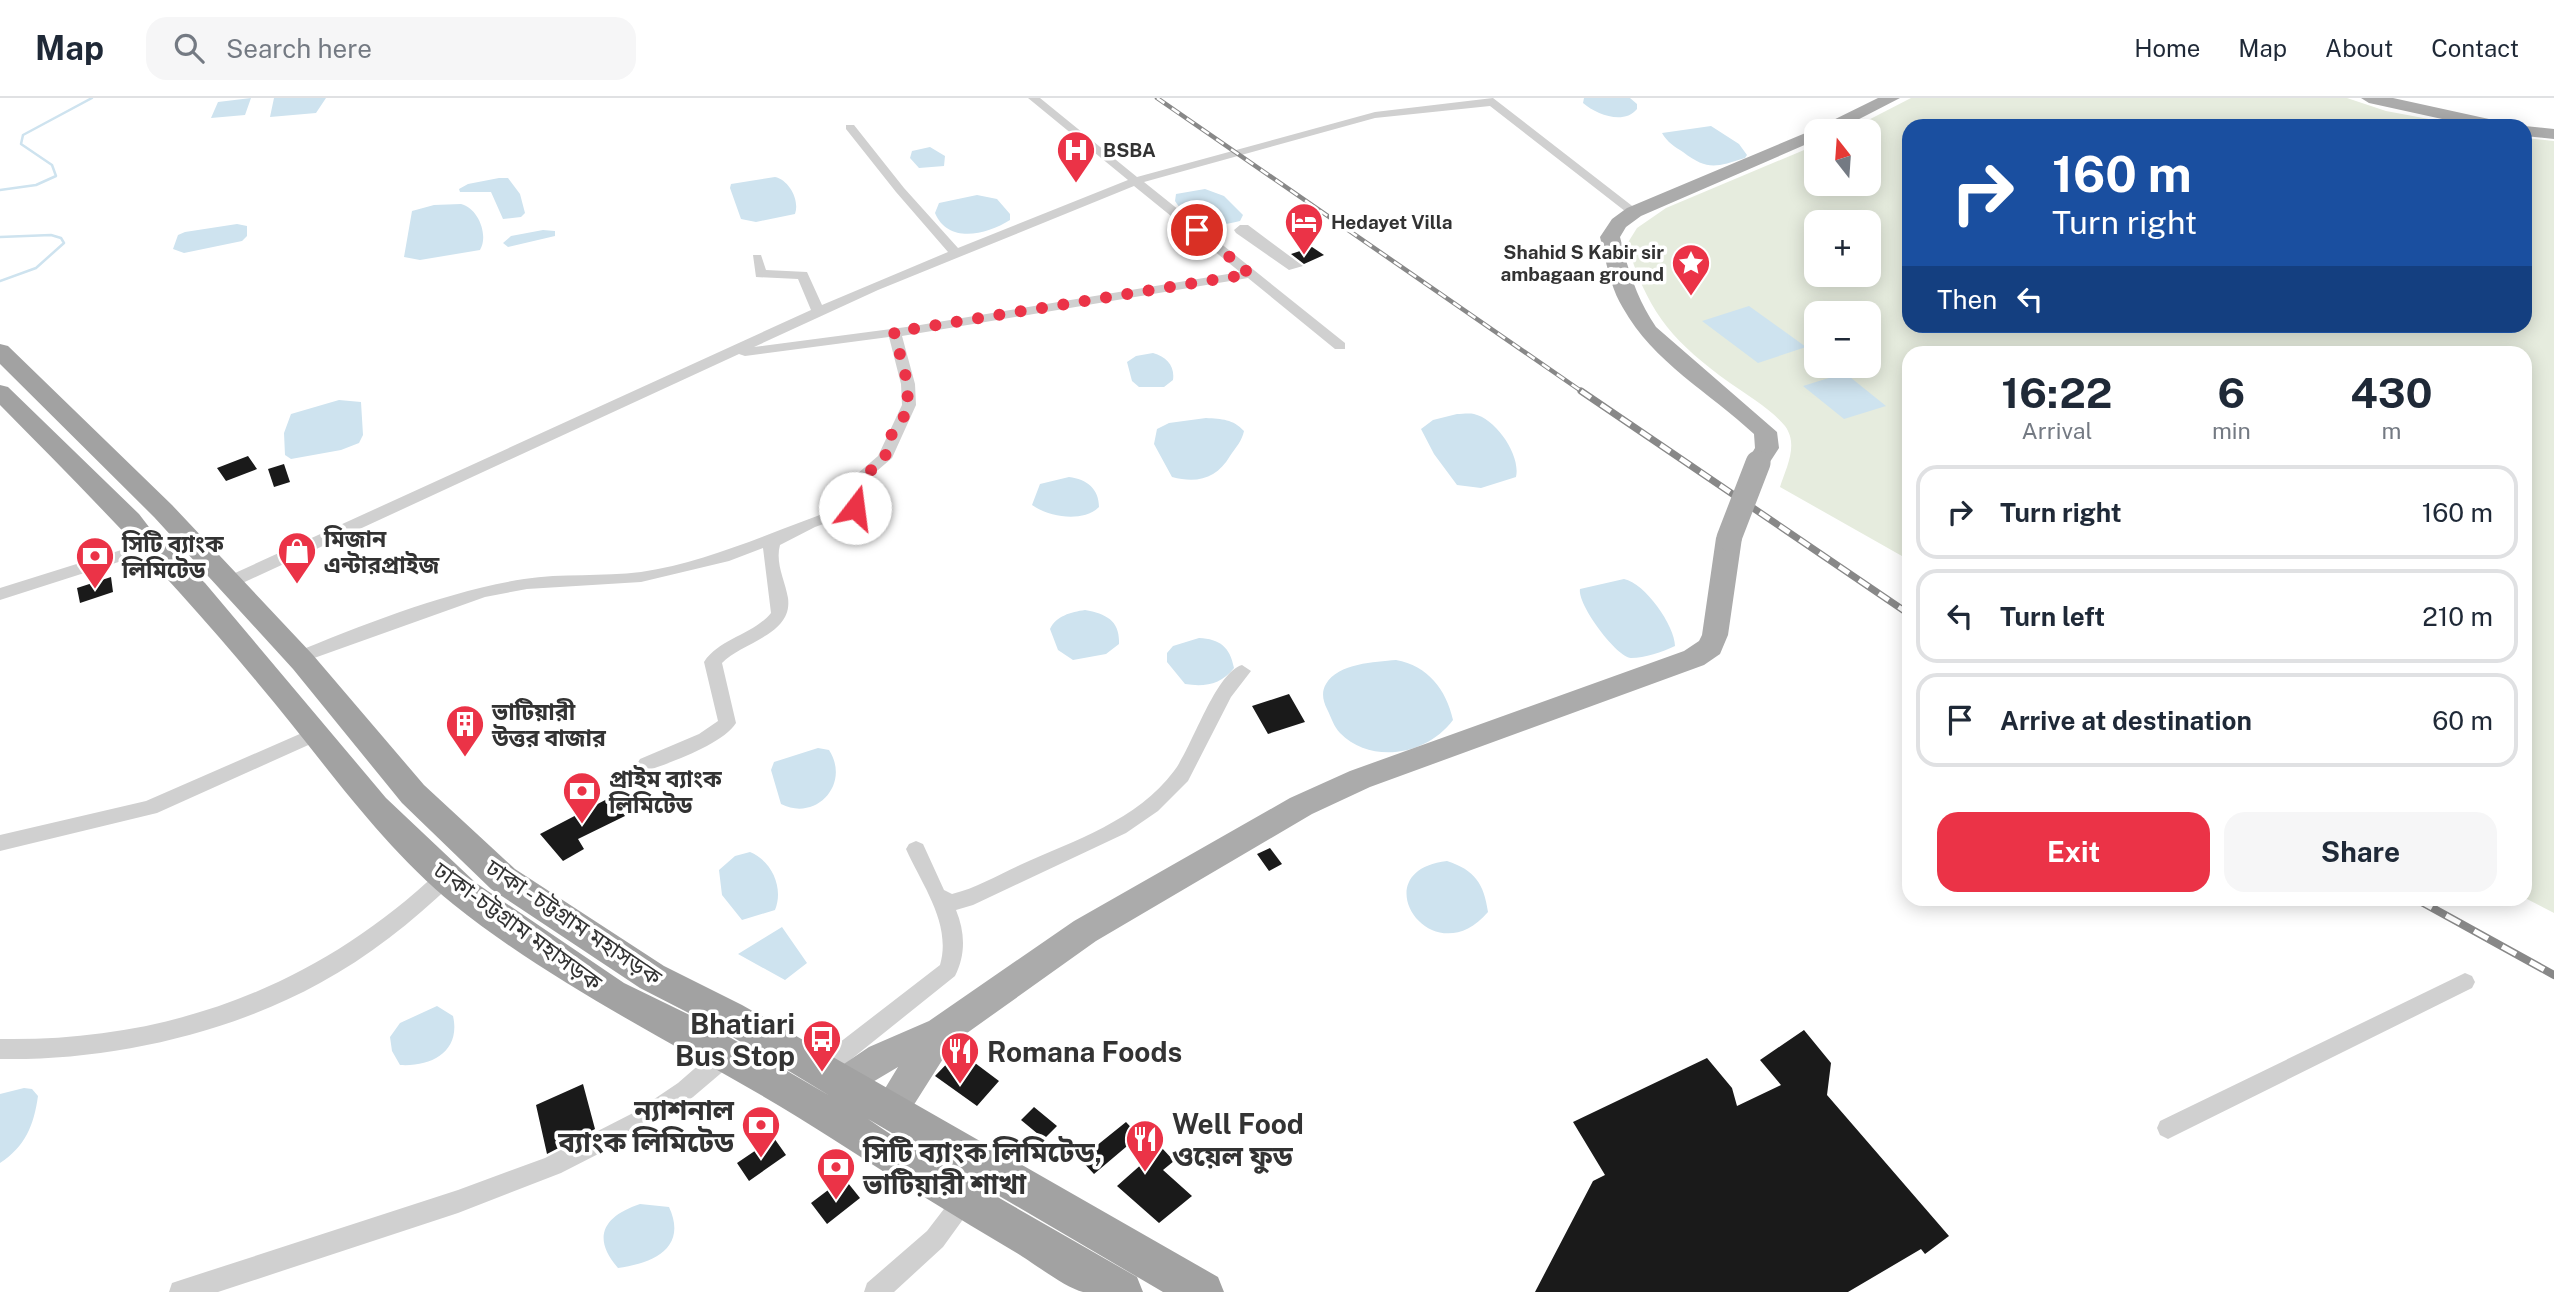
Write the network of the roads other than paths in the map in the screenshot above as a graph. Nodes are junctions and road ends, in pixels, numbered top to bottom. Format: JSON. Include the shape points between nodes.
{"nodes":[{"id":1,"x":1033,"y":98,"type":"edge"},
{"id":2,"x":1892,"y":98,"type":"edge"},
{"id":3,"x":2369,"y":98,"type":"edge"},
{"id":4,"x":1490,"y":101,"type":"edge"},
{"id":5,"x":1847,"y":119,"type":"edge"},
{"id":6,"x":2466,"y":119,"type":"edge"},
{"id":7,"x":850,"y":127,"type":"dead end"},
{"id":8,"x":2532,"y":132,"type":"edge"},
{"id":9,"x":2554,"y":134,"type":"edge"},
{"id":10,"x":1804,"y":139,"type":"edge"},
{"id":11,"x":1135,"y":181,"type":"junction"},
{"id":12,"x":1634,"y":212,"type":"junction"},
{"id":13,"x":956,"y":253,"type":"junction"},
{"id":14,"x":757,"y":258,"type":"dead end"},
{"id":15,"x":1250,"y":274,"type":"junction"},
{"id":16,"x":819,"y":313,"type":"junction"},
{"id":17,"x":894,"y":332,"type":"junction"},
{"id":18,"x":1340,"y":346,"type":"dead end"},
{"id":19,"x":0,"y":351,"type":"edge"},
{"id":20,"x":717,"y":357,"type":"junction"},
{"id":21,"x":0,"y":392,"type":"edge"},
{"id":22,"x":785,"y":536,"type":"junction"},
{"id":23,"x":150,"y":546,"type":"junction"},
{"id":24,"x":230,"y":582,"type":"junction"},
{"id":25,"x":0,"y":594,"type":"edge"},
{"id":26,"x":297,"y":658,"type":"junction"},
{"id":27,"x":1242,"y":671,"type":"dead end"},
{"id":28,"x":318,"y":733,"type":"junction"},
{"id":29,"x":646,"y":764,"type":"dead end"},
{"id":30,"x":0,"y":843,"type":"edge"},
{"id":31,"x":916,"y":849,"type":"dead end"},
{"id":32,"x":445,"y":878,"type":"junction"},
{"id":33,"x":942,"y":900,"type":"junction"},
{"id":34,"x":2465,"y":982,"type":"dead end"},
{"id":35,"x":941,"y":1032,"type":"junction"},
{"id":36,"x":0,"y":1049,"type":"edge"},
{"id":37,"x":725,"y":1056,"type":"junction"},
{"id":38,"x":833,"y":1077,"type":"junction"},
{"id":39,"x":890,"y":1110,"type":"junction"},
{"id":40,"x":2168,"y":1128,"type":"dead end"},
{"id":41,"x":965,"y":1200,"type":"junction"},
{"id":42,"x":181,"y":1292,"type":"edge"},
{"id":43,"x":876,"y":1292,"type":"edge"},
{"id":44,"x":1122,"y":1292,"type":"edge"},
{"id":45,"x":1203,"y":1292,"type":"edge"}],
"edges":[{"from":1,"to":11,"type":"street"},
{"from":2,"to":5,"type":"main road"},
{"from":3,"to":6,"type":"main road"},
{"from":4,"to":11,"type":"street","via":[[1375,115]]},
{"from":4,"to":12,"type":"street"},
{"from":7,"to":13,"type":"street"},
{"from":8,"to":9,"type":"main road"},
{"from":10,"to":12,"type":"main road"},
{"from":11,"to":13,"type":"street"},
{"from":11,"to":15,"type":"street"},
{"from":12,"to":35,"type":"main road","bridge":true,"via":[[1619,222],[1610,237],[1625,296],[1640,323],[1664,351],[1741,407],[1765,432],[1766,448],[1729,538],[1710,646],[1694,658],[1360,779],[1301,806],[1085,931]]},
{"from":13,"to":16,"type":"street"},
{"from":14,"to":16,"type":"street","via":[[760,274],[803,275]]},
{"from":15,"to":17,"type":"street"},
{"from":15,"to":18,"type":"street"},
{"from":16,"to":20,"type":"street"},
{"from":17,"to":20,"type":"street"},
{"from":17,"to":22,"type":"street","via":[[909,398],[907,412],[888,440],[885,458],[864,474],[855,508]]},
{"from":19,"to":24,"type":"highway","name":"ঢাকা - চট্টগ্রাম মহাসড়ক"},
{"from":20,"to":24,"type":"street"},
{"from":21,"to":23,"type":"highway","name":"ঢাকা-চট্টগ্রাম মহাসড়ক","via":[[131,520]]},
{"from":22,"to":26,"type":"street","via":[[641,577],[527,584],[483,592]]},
{"from":22,"to":29,"type":"street","via":[[770,549],[779,612],[774,621],[729,646],[713,662],[727,723],[705,739]]},
{"from":23,"to":25,"type":"street"},
{"from":23,"to":28,"type":"highway","name":"ঢাকা-চট্টগ্রাম মহাসড়ক","via":[[195,590]]},
{"from":24,"to":26,"type":"highway","name":"ঢাকা - চট্টগ্রাম মহাসড়ক"},
{"from":26,"to":38,"type":"highway","name":"ঢাকা - চট্টগ্রাম মহাসড়ক","via":[[413,794],[503,879],[616,956]]},
{"from":27,"to":33,"type":"street","via":[[1224,693],[1181,776],[1151,806],[1119,828],[967,899]]},
{"from":28,"to":30,"type":"street","via":[[150,808]]},
{"from":28,"to":32,"type":"highway","name":"ঢাকা-চট্টগ্রাম মহাসড়ক","via":[[374,807]]},
{"from":31,"to":33,"type":"street"},
{"from":32,"to":36,"type":"street","via":[[426,897],[332,964],[264,997],[169,1028],[106,1042],[60,1049]]},
{"from":32,"to":37,"type":"highway","name":"ঢাকা-চট্টগ্রাম মহাসড়ক","via":[[576,972]]},
{"from":33,"to":38,"type":"street","via":[[954,948],[948,970]]},
{"from":34,"to":40,"type":"street"},
{"from":35,"to":38,"type":"main road"},
{"from":35,"to":39,"type":"main road"},
{"from":37,"to":41,"type":"highway","name":"ঢাকা-চট্টগ্রাম মহাসড়ক"},
{"from":37,"to":42,"type":"street","via":[[690,1089],[586,1152],[466,1198]]},
{"from":38,"to":39,"type":"highway","name":"ঢাকা - চট্টগ্রাম মহাসড়ক"},
{"from":39,"to":45,"type":"highway","name":"ঢাকা - চট্টগ্রাম মহাসড়ক"},
{"from":41,"to":43,"type":"street","via":[[935,1239]]},
{"from":41,"to":44,"type":"highway","name":"ঢাকা-চট্টগ্রাম মহাসড়ক"}]}
